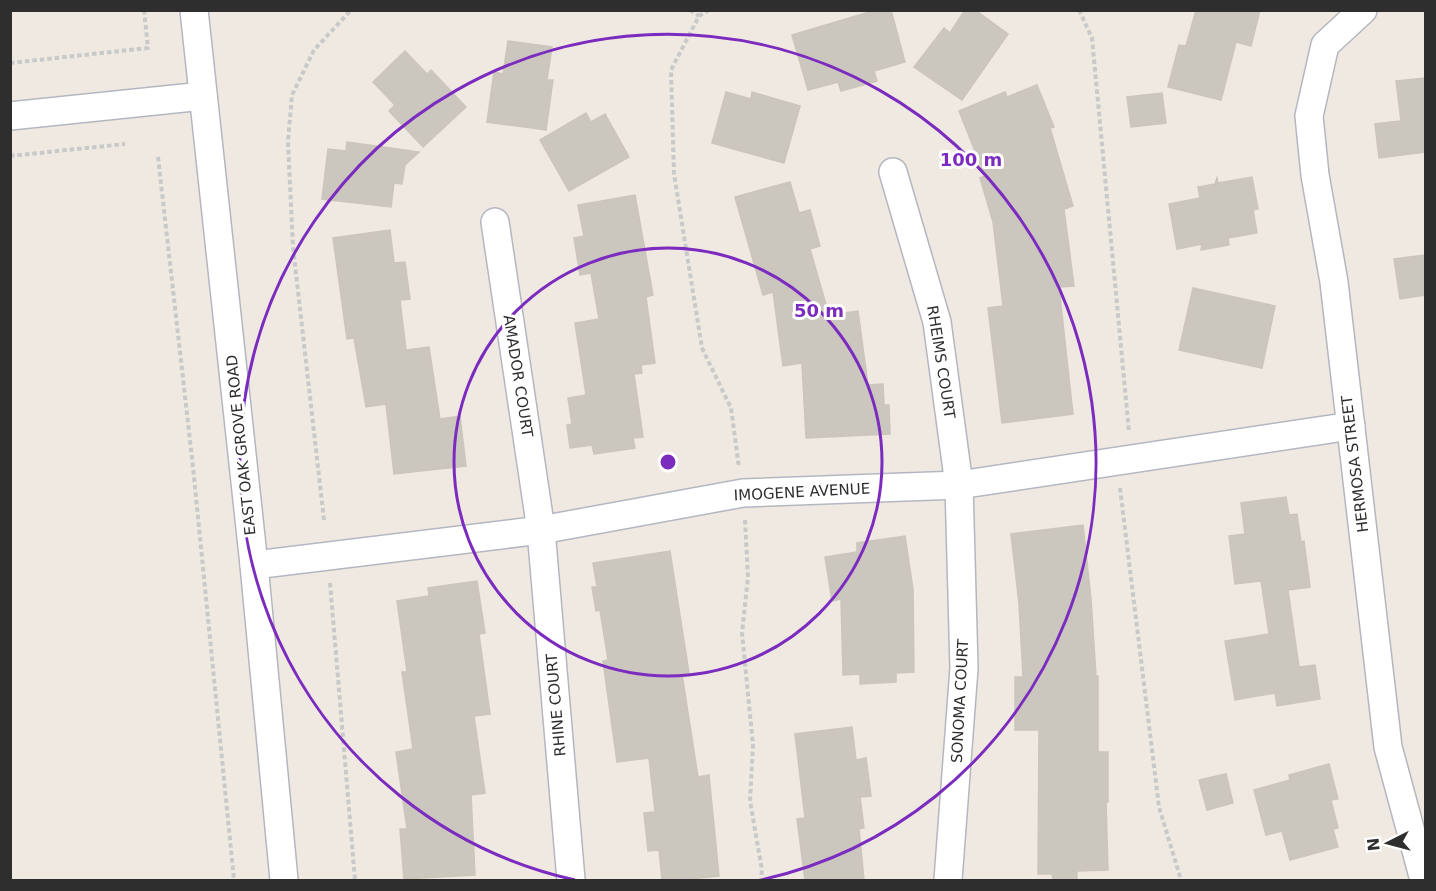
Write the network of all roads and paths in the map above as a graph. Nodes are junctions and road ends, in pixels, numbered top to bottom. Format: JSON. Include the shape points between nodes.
{"nodes":[{"id":1,"x":144,"y":10,"type":"edge"},
{"id":2,"x":194,"y":10,"type":"edge"},
{"id":3,"x":351,"y":10,"type":"edge"},
{"id":4,"x":690,"y":10,"type":"edge"},
{"id":5,"x":709,"y":10,"type":"edge"},
{"id":6,"x":1079,"y":10,"type":"edge"},
{"id":7,"x":1363,"y":10,"type":"edge"},
{"id":8,"x":699,"y":16,"type":"junction"},
{"id":9,"x":10,"y":63,"type":"edge"},
{"id":10,"x":203,"y":96,"type":"junction"},
{"id":11,"x":10,"y":116,"type":"edge"},
{"id":12,"x":125,"y":144,"type":"dead end"},
{"id":13,"x":10,"y":156,"type":"edge"},
{"id":14,"x":158,"y":157,"type":"dead end"},
{"id":15,"x":893,"y":172,"type":"dead end"},
{"id":16,"x":495,"y":222,"type":"dead end"},
{"id":17,"x":1351,"y":426,"type":"junction"},
{"id":18,"x":1124,"y":461,"type":"junction"},
{"id":19,"x":959,"y":485,"type":"junction"},
{"id":20,"x":743,"y":493,"type":"junction"},
{"id":21,"x":324,"y":520,"type":"dead end"},
{"id":22,"x":541,"y":530,"type":"junction"},
{"id":23,"x":254,"y":565,"type":"junction"},
{"id":24,"x":330,"y":580,"type":"dead end"},
{"id":25,"x":234,"y":880,"type":"edge"},
{"id":26,"x":284,"y":880,"type":"edge"},
{"id":27,"x":355,"y":880,"type":"edge"},
{"id":28,"x":572,"y":880,"type":"edge"},
{"id":29,"x":761,"y":880,"type":"edge"},
{"id":30,"x":948,"y":880,"type":"edge"},
{"id":31,"x":1181,"y":880,"type":"edge"},
{"id":32,"x":1424,"y":880,"type":"edge"}],
"edges":[{"from":1,"to":9,"type":"path","via":[[148,48]]},
{"from":2,"to":10,"type":"street","name":"EAST OAK GROVE ROAD"},
{"from":3,"to":21,"type":"path","via":[[314,50],[292,95],[288,142],[293,247]]},
{"from":4,"to":8,"type":"path"},
{"from":5,"to":8,"type":"path"},
{"from":6,"to":18,"type":"path","via":[[1092,38]]},
{"from":7,"to":17,"type":"street","name":"HERMOSA STREET","via":[[1325,45],[1309,116]]},
{"from":8,"to":20,"type":"path","via":[[671,70],[674,174],[702,348],[732,408]]},
{"from":10,"to":11,"type":"street"},
{"from":10,"to":23,"type":"street","name":"EAST OAK GROVE ROAD"},
{"from":12,"to":13,"type":"path"},
{"from":14,"to":25,"type":"path"},
{"from":15,"to":19,"type":"street","name":"RHEIMS COURT","via":[[938,322]]},
{"from":16,"to":22,"type":"street","name":"AMADOR COURT"},
{"from":17,"to":18,"type":"street","name":"IMOGENE AVENUE"},
{"from":17,"to":32,"type":"street","name":"HERMOSA STREET","via":[[1388,747]]},
{"from":18,"to":19,"type":"street","name":"IMOGENE AVENUE"},
{"from":18,"to":31,"type":"path","via":[[1137,642],[1159,807]]},
{"from":19,"to":20,"type":"street","name":"IMOGENE AVENUE"},
{"from":19,"to":30,"type":"street","name":"SONOMA COURT","via":[[964,668]]},
{"from":20,"to":22,"type":"street","name":"IMOGENE AVENUE"},
{"from":20,"to":29,"type":"path","via":[[748,577],[742,633],[753,745],[750,801]]},
{"from":22,"to":23,"type":"street","name":"IMOGENE AVENUE"},
{"from":22,"to":28,"type":"street","name":"RHINE COURT"},
{"from":23,"to":26,"type":"street","name":"EAST OAK GROVE ROAD"},
{"from":24,"to":27,"type":"path"}]}
